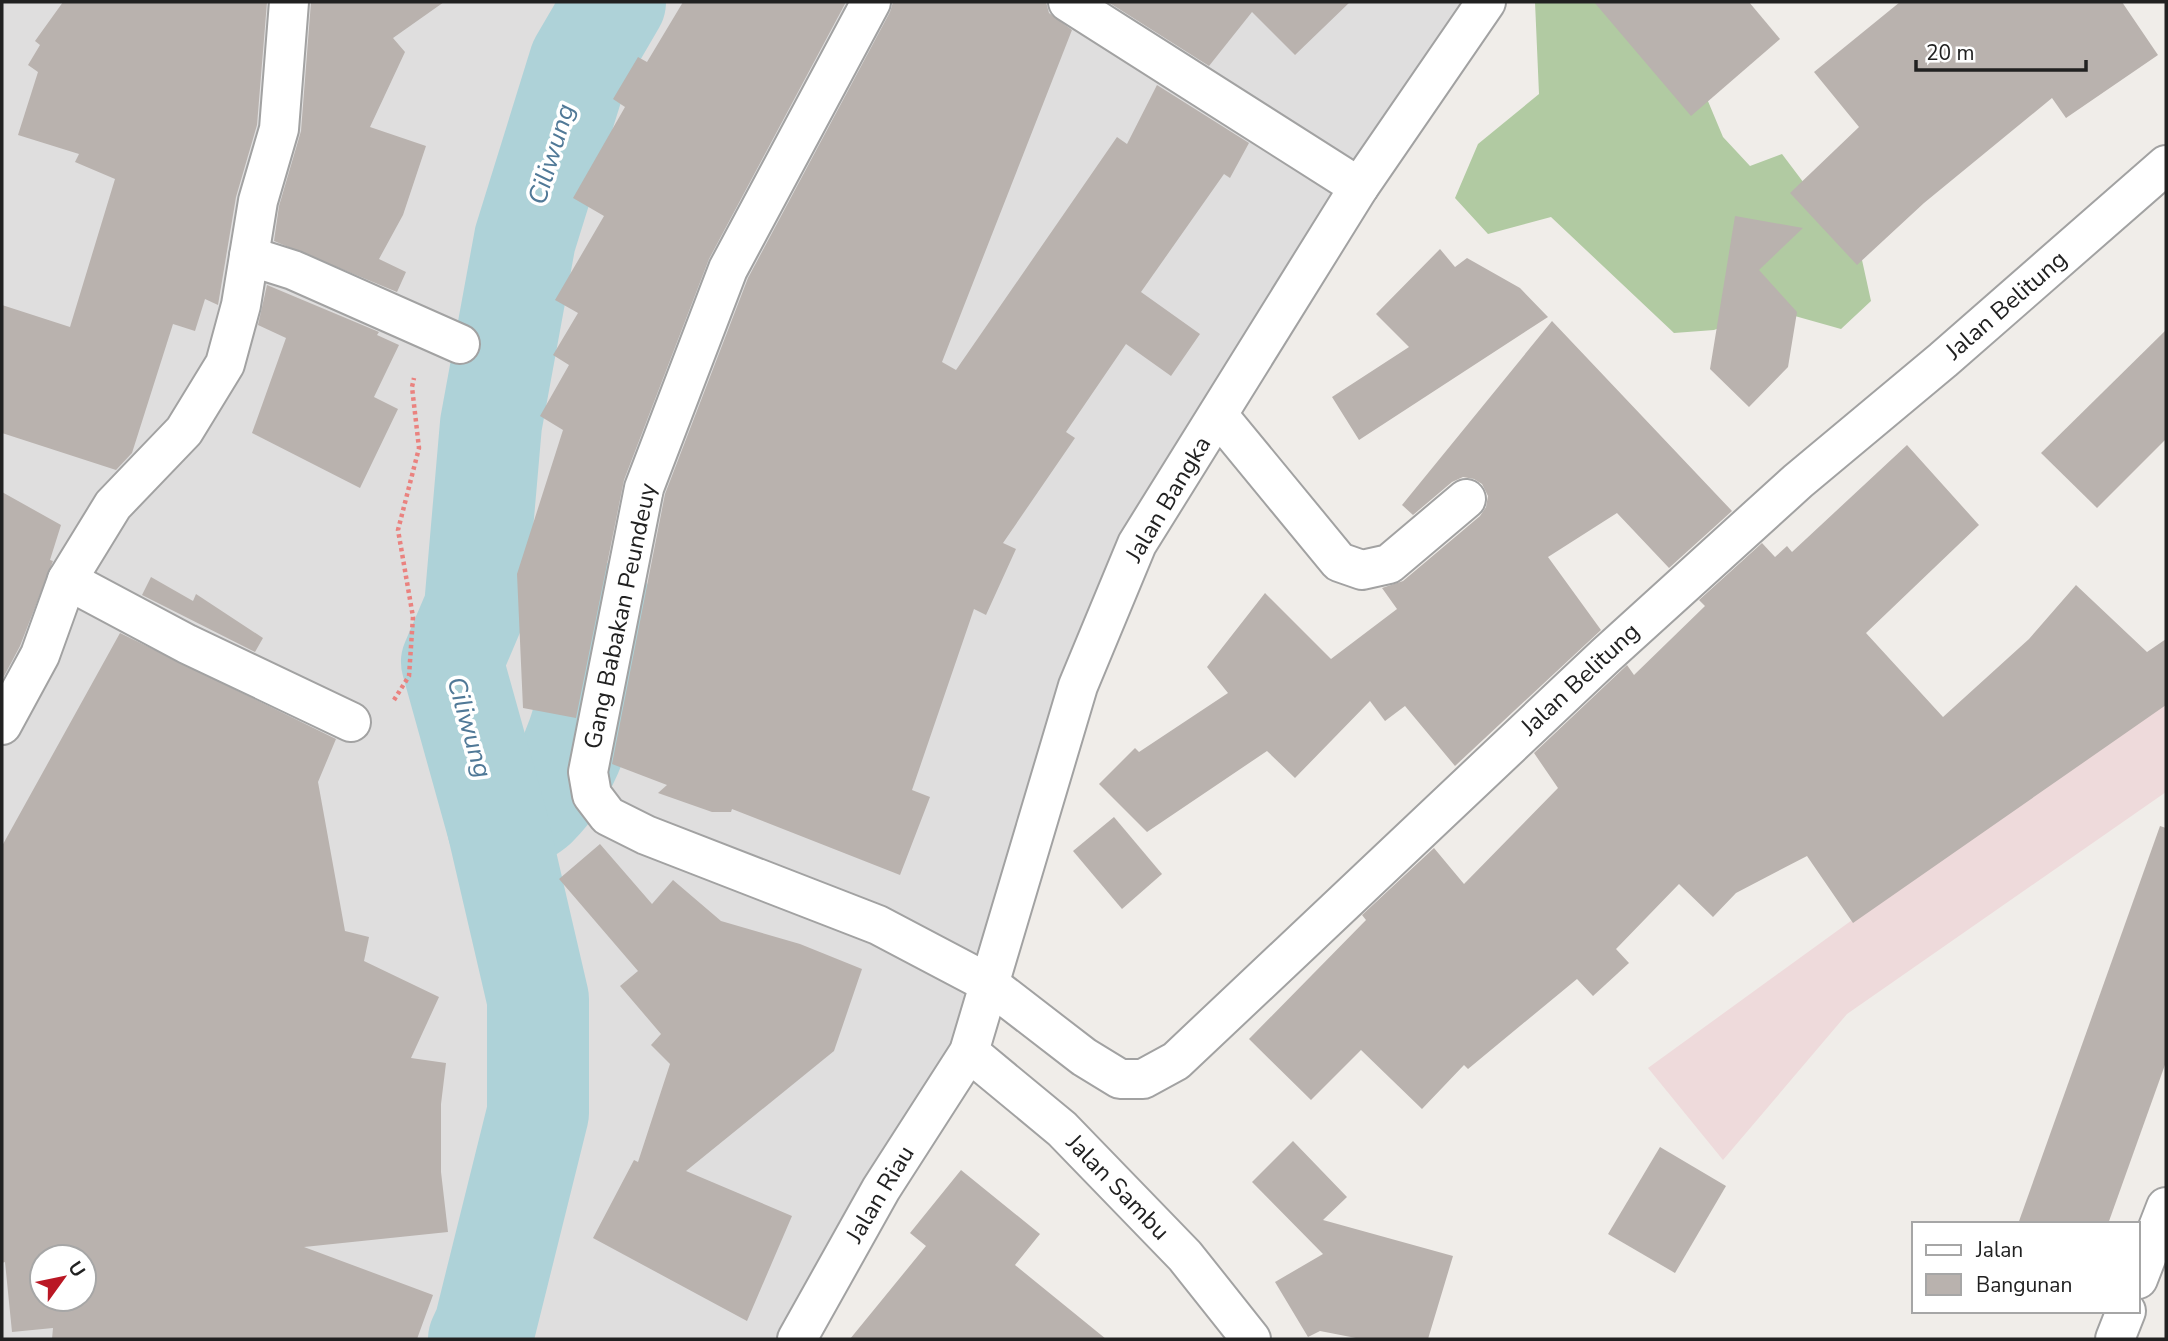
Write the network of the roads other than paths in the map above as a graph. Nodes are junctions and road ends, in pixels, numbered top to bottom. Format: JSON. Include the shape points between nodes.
{"nodes":[{"id":1,"x":289,"y":2,"type":"edge"},
{"id":2,"x":871,"y":2,"type":"edge"},
{"id":3,"x":1068,"y":2,"type":"edge"},
{"id":4,"x":1486,"y":2,"type":"edge"},
{"id":5,"x":2166,"y":165,"type":"edge"},
{"id":6,"x":1359,"y":187,"type":"junction"},
{"id":7,"x":250,"y":256,"type":"junction"},
{"id":8,"x":460,"y":344,"type":"road end"},
{"id":9,"x":1218,"y":415,"type":"junction"},
{"id":10,"x":1466,"y":499,"type":"dead end"},
{"id":11,"x":67,"y":580,"type":"junction"},
{"id":12,"x":351,"y":722,"type":"road end"},
{"id":13,"x":2,"y":725,"type":"edge"},
{"id":14,"x":988,"y":983,"type":"junction"},
{"id":15,"x":969,"y":1052,"type":"junction"},
{"id":16,"x":2166,"y":1207,"type":"edge"},
{"id":17,"x":2140,"y":1274,"type":"edge"},
{"id":18,"x":2125,"y":1313,"type":"edge"},
{"id":19,"x":797,"y":1339,"type":"edge"},
{"id":20,"x":1251,"y":1339,"type":"edge"},
{"id":21,"x":2115,"y":1339,"type":"edge"}],
"edges":[{"from":1,"to":7,"type":"street","via":[[279,129],[258,201]]},
{"from":2,"to":14,"type":"street","name":"Gang Babakan Peundeuy","via":[[728,269],[644,488],[588,772],[592,795],[608,816],[878,925]]},
{"from":3,"to":6,"type":"street"},
{"from":4,"to":6,"type":"street","name":"Jalan Bangka"},
{"from":5,"to":14,"type":"street","name":"Jalan Belitung","via":[[1676,591],[1176,1061],[1143,1079],[1120,1079]]},
{"from":6,"to":9,"type":"street","name":"Jalan Bangka"},
{"from":7,"to":8,"type":"street","via":[[293,270]]},
{"from":7,"to":11,"type":"street","via":[[225,364],[184,431],[113,505]]},
{"from":9,"to":10,"type":"street","via":[[1339,562],[1362,570],[1389,564]]},
{"from":9,"to":14,"type":"street","name":"Jalan Bangka","via":[[1137,544],[1078,686]]},
{"from":11,"to":12,"type":"street","via":[[187,644]]},
{"from":11,"to":13,"type":"street","via":[[40,656]]},
{"from":14,"to":15,"type":"street","name":"Jalan Bangka"},
{"from":15,"to":19,"type":"street","name":"Jalan Riau","via":[[881,1189]]},
{"from":15,"to":20,"type":"street","name":"Jalan Sambu","via":[[1062,1129],[1185,1256]]},
{"from":16,"to":17,"type":"street"},
{"from":18,"to":21,"type":"street"}]}
